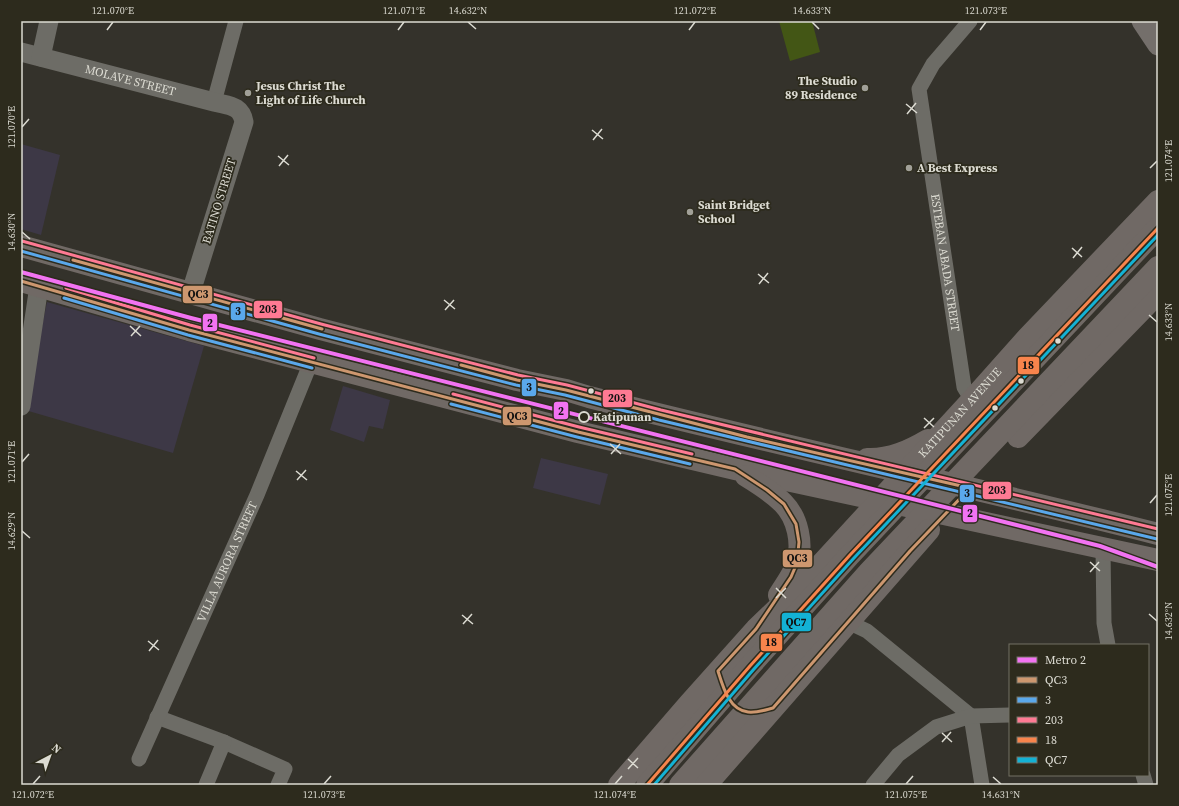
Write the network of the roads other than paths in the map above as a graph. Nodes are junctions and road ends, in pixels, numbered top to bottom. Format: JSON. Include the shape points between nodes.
{"nodes":[{"id":1,"x":49,"y":21,"type":"edge"},
{"id":2,"x":236,"y":21,"type":"edge"},
{"id":3,"x":970,"y":21,"type":"edge"},
{"id":4,"x":1142,"y":21,"type":"edge"},
{"id":5,"x":1158,"y":45,"type":"edge"},
{"id":6,"x":21,"y":52,"type":"edge"},
{"id":7,"x":41,"y":57,"type":"junction"},
{"id":8,"x":214,"y":102,"type":"junction"},
{"id":9,"x":239,"y":110,"type":"joint"},
{"id":10,"x":1158,"y":201,"type":"edge"},
{"id":11,"x":1158,"y":228,"type":"edge"},
{"id":12,"x":21,"y":246,"type":"edge"},
{"id":13,"x":1158,"y":267,"type":"edge"},
{"id":14,"x":30,"y":283,"type":"edge"},
{"id":15,"x":191,"y":292,"type":"junction"},
{"id":16,"x":1158,"y":293,"type":"edge"},
{"id":17,"x":1067,"y":297,"type":"junction"},
{"id":18,"x":320,"y":329,"type":"junction"},
{"id":19,"x":1114,"y":339,"type":"junction"},
{"id":20,"x":1017,"y":350,"type":"junction"},
{"id":21,"x":311,"y":362,"type":"junction"},
{"id":22,"x":1062,"y":392,"type":"junction"},
{"id":23,"x":972,"y":400,"type":"junction"},
{"id":24,"x":21,"y":406,"type":"edge"},
{"id":25,"x":943,"y":431,"type":"junction"},
{"id":26,"x":844,"y":459,"type":"junction"},
{"id":27,"x":735,"y":469,"type":"junction"},
{"id":28,"x":905,"y":473,"type":"junction"},
{"id":29,"x":970,"y":488,"type":"junction"},
{"id":30,"x":880,"y":500,"type":"junction"},
{"id":31,"x":944,"y":515,"type":"junction"},
{"id":32,"x":980,"y":523,"type":"junction"},
{"id":33,"x":1158,"y":534,"type":"edge"},
{"id":34,"x":1103,"y":549,"type":"junction"},
{"id":35,"x":910,"y":551,"type":"junction"},
{"id":36,"x":1158,"y":560,"type":"edge"},
{"id":37,"x":803,"y":584,"type":"junction"},
{"id":38,"x":848,"y":622,"type":"junction"},
{"id":39,"x":756,"y":629,"type":"junction"},
{"id":40,"x":1108,"y":644,"type":"edge"},
{"id":41,"x":718,"y":671,"type":"junction"},
{"id":42,"x":689,"y":704,"type":"junction"},
{"id":43,"x":773,"y":708,"type":"junction"},
{"id":44,"x":1009,"y":715,"type":"edge"},
{"id":45,"x":971,"y":716,"type":"junction"},
{"id":46,"x":157,"y":717,"type":"junction"},
{"id":47,"x":746,"y":739,"type":"junction"},
{"id":48,"x":224,"y":742,"type":"junction"},
{"id":49,"x":139,"y":758,"type":"dead end"},
{"id":50,"x":206,"y":785,"type":"edge"},
{"id":51,"x":278,"y":785,"type":"edge"},
{"id":52,"x":619,"y":785,"type":"edge"},
{"id":53,"x":647,"y":785,"type":"edge"},
{"id":54,"x":680,"y":785,"type":"edge"},
{"id":55,"x":706,"y":785,"type":"edge"},
{"id":56,"x":873,"y":785,"type":"edge"},
{"id":57,"x":982,"y":785,"type":"edge"}],
"edges":[{"from":1,"to":7,"type":"street"},
{"from":2,"to":8,"type":"street"},
{"from":3,"to":23,"type":"street","name":"ESTEBAN ABADA STREET","via":[[933,64],[919,89],[964,387]]},
{"from":4,"to":5,"type":"main road"},
{"from":6,"to":7,"type":"street","name":"MOLAVE STREET"},
{"from":7,"to":8,"type":"street","name":"MOLAVE STREET"},
{"from":8,"to":9,"type":"street","name":"MOLAVE STREET"},
{"from":9,"to":15,"type":"street","name":"BATINO STREET","via":[[244,122]]},
{"from":10,"to":17,"type":"main road","name":"KATIPUNAN AVENUE"},
{"from":11,"to":53,"type":"main road","name":"KATIPUNAN AVENUE","via":[[850,555]]},
{"from":12,"to":15,"type":"main road"},
{"from":13,"to":54,"type":"main road","via":[[864,578]]},
{"from":14,"to":21,"type":"main road","via":[[189,330]]},
{"from":14,"to":24,"type":"street"},
{"from":15,"to":18,"type":"main road"},
{"from":16,"to":19,"type":"main road"},
{"from":17,"to":19,"type":"main road","via":[[1063,311],[1065,321],[1076,336],[1099,344]]},
{"from":17,"to":20,"type":"main road","name":"KATIPUNAN AVENUE"},
{"from":18,"to":21,"type":"main road"},
{"from":18,"to":26,"type":"main road","via":[[746,437]]},
{"from":19,"to":22,"type":"main road"},
{"from":20,"to":22,"type":"main road"},
{"from":20,"to":23,"type":"main road","name":"KATIPUNAN AVENUE"},
{"from":21,"to":27,"type":"main road","via":[[578,432]]},
{"from":21,"to":46,"type":"street","name":"VILLA AURORA STREET","via":[[257,495]]},
{"from":22,"to":29,"type":"main road"},
{"from":23,"to":25,"type":"main road","name":"KATIPUNAN AVENUE"},
{"from":25,"to":26,"type":"main road","via":[[899,455],[873,460]]},
{"from":25,"to":28,"type":"main road","name":"KATIPUNAN AVENUE"},
{"from":26,"to":28,"type":"main road"},
{"from":27,"to":30,"type":"main road"},
{"from":27,"to":39,"type":"main road","via":[[784,504],[796,524],[799,542],[797,563],[791,577]]},
{"from":28,"to":29,"type":"main road"},
{"from":28,"to":30,"type":"main road","name":"KATIPUNAN AVENUE"},
{"from":29,"to":31,"type":"main road"},
{"from":29,"to":33,"type":"main road"},
{"from":30,"to":31,"type":"main road"},
{"from":30,"to":37,"type":"main road","name":"KATIPUNAN AVENUE"},
{"from":31,"to":32,"type":"main road"},
{"from":31,"to":35,"type":"main road"},
{"from":32,"to":34,"type":"main road"},
{"from":32,"to":35,"type":"main road","via":[[948,531]]},
{"from":34,"to":36,"type":"main road"},
{"from":34,"to":40,"type":"street","via":[[1104,623]]},
{"from":35,"to":38,"type":"main road"},
{"from":37,"to":38,"type":"main road"},
{"from":37,"to":39,"type":"main road","name":"KATIPUNAN AVENUE"},
{"from":38,"to":43,"type":"main road"},
{"from":38,"to":45,"type":"street","via":[[867,631]]},
{"from":39,"to":41,"type":"main road","name":"KATIPUNAN AVENUE"},
{"from":41,"to":42,"type":"main road","name":"KATIPUNAN AVENUE"},
{"from":41,"to":43,"type":"main road","via":[[727,698],[736,707],[747,713]]},
{"from":42,"to":47,"type":"main road","via":[[709,703],[719,708],[735,721]]},
{"from":42,"to":52,"type":"main road","name":"KATIPUNAN AVENUE"},
{"from":43,"to":47,"type":"main road"},
{"from":44,"to":45,"type":"street"},
{"from":45,"to":56,"type":"street","via":[[936,727],[898,755]]},
{"from":45,"to":57,"type":"street"},
{"from":46,"to":48,"type":"street"},
{"from":46,"to":49,"type":"street","name":"VILLA AURORA STREET"},
{"from":47,"to":55,"type":"main road"},
{"from":48,"to":50,"type":"street"},
{"from":48,"to":51,"type":"street","via":[[285,769]]}]}
